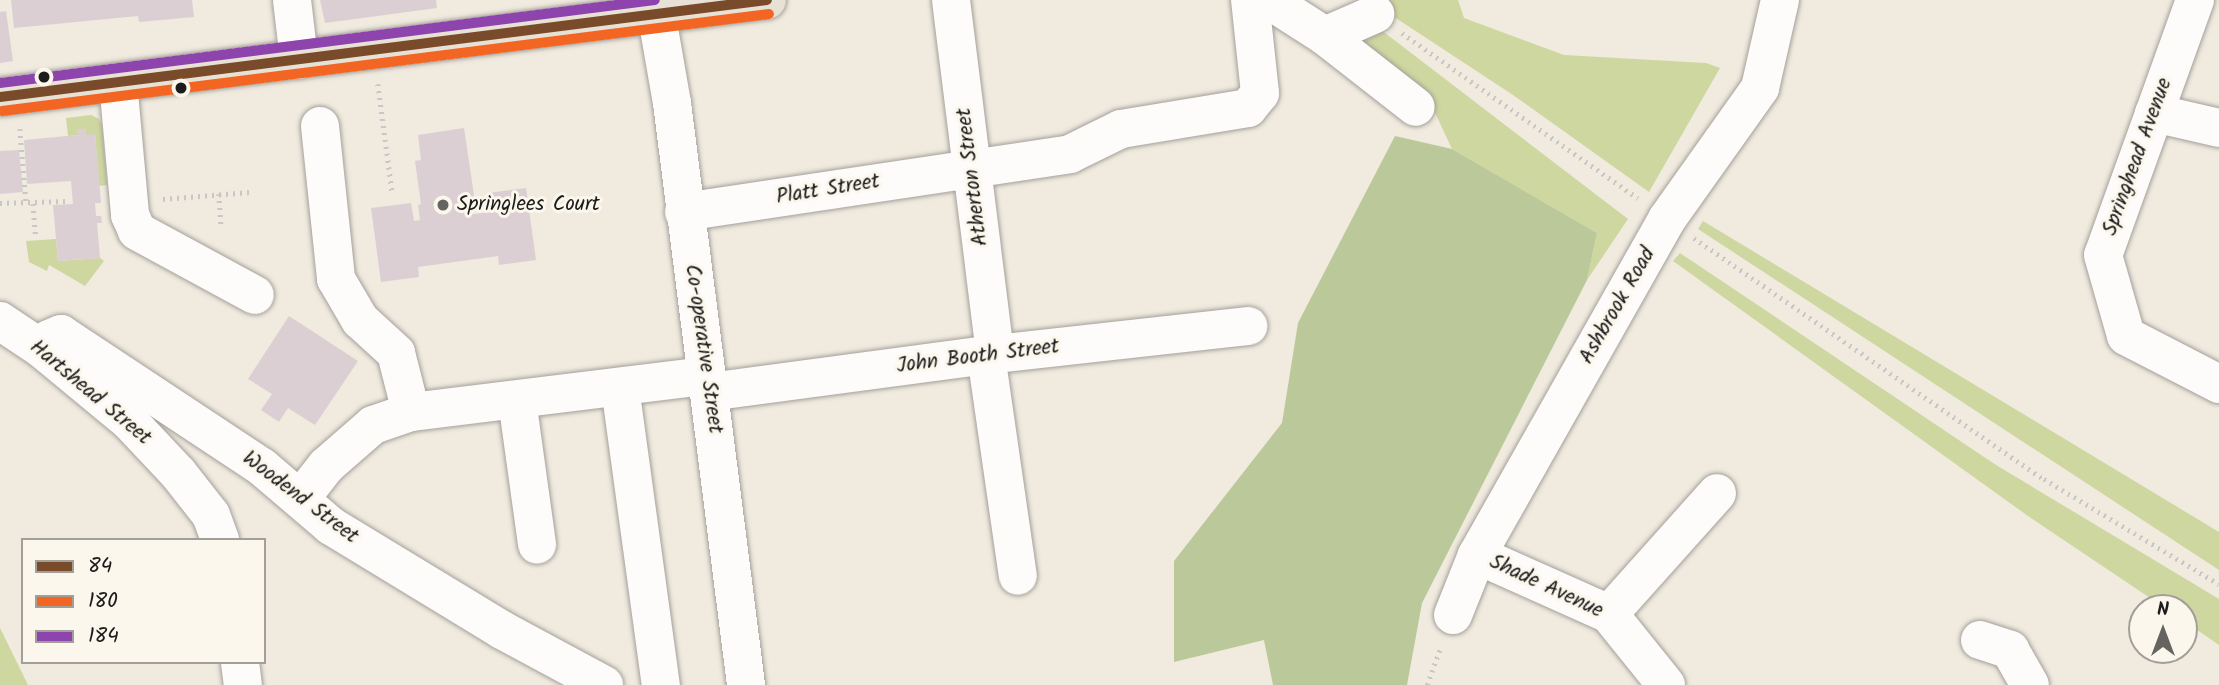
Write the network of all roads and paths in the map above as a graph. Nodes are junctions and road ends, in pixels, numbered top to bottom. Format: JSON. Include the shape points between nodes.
{"nodes":[{"id":1,"x":292,"y":0,"type":"edge"},
{"id":2,"x":767,"y":0,"type":"edge"},
{"id":3,"x":951,"y":0,"type":"edge"},
{"id":4,"x":1252,"y":0,"type":"edge"},
{"id":5,"x":1780,"y":0,"type":"edge"},
{"id":6,"x":2195,"y":0,"type":"edge"},
{"id":7,"x":656,"y":7,"type":"edge"},
{"id":8,"x":1375,"y":14,"type":"joint"},
{"id":9,"x":1325,"y":36,"type":"junction"},
{"id":10,"x":299,"y":60,"type":"junction"},
{"id":11,"x":118,"y":82,"type":"junction"},
{"id":12,"x":377,"y":83,"type":"dead end"},
{"id":13,"x":9,"y":107,"type":"edge"},
{"id":14,"x":1416,"y":107,"type":"dead end"},
{"id":15,"x":2154,"y":113,"type":"junction"},
{"id":16,"x":320,"y":126,"type":"dead end"},
{"id":17,"x":2219,"y":128,"type":"edge"},
{"id":18,"x":972,"y":168,"type":"junction"},
{"id":19,"x":392,"y":191,"type":"dead end"},
{"id":20,"x":250,"y":192,"type":"dead end"},
{"id":21,"x":219,"y":194,"type":"junction"},
{"id":22,"x":157,"y":199,"type":"dead end"},
{"id":23,"x":26,"y":201,"type":"junction"},
{"id":24,"x":65,"y":201,"type":"dead end"},
{"id":25,"x":1642,"y":201,"type":"dead end"},
{"id":26,"x":0,"y":203,"type":"edge"},
{"id":27,"x":33,"y":204,"type":"junction"},
{"id":28,"x":684,"y":212,"type":"junction"},
{"id":29,"x":221,"y":225,"type":"dead end"},
{"id":30,"x":1684,"y":231,"type":"dead end"},
{"id":31,"x":36,"y":236,"type":"dead end"},
{"id":32,"x":255,"y":295,"type":"dead end"},
{"id":33,"x":0,"y":321,"type":"edge"},
{"id":34,"x":1248,"y":326,"type":"dead end"},
{"id":35,"x":41,"y":349,"type":"junction"},
{"id":36,"x":991,"y":355,"type":"junction"},
{"id":37,"x":708,"y":384,"type":"junction"},
{"id":38,"x":2219,"y":384,"type":"edge"},
{"id":39,"x":636,"y":385,"type":"junction"},
{"id":40,"x":533,"y":398,"type":"junction"},
{"id":41,"x":411,"y":412,"type":"junction"},
{"id":42,"x":1717,"y":493,"type":"dead end"},
{"id":43,"x":301,"y":498,"type":"junction"},
{"id":44,"x":219,"y":538,"type":"edge"},
{"id":45,"x":537,"y":545,"type":"dead end"},
{"id":46,"x":1477,"y":555,"type":"junction"},
{"id":47,"x":1017,"y":576,"type":"dead end"},
{"id":48,"x":2219,"y":584,"type":"edge"},
{"id":49,"x":1609,"y":614,"type":"junction"},
{"id":50,"x":1453,"y":615,"type":"dead end"},
{"id":51,"x":1980,"y":640,"type":"dead end"},
{"id":52,"x":240,"y":664,"type":"edge"},
{"id":53,"x":243,"y":685,"type":"edge"},
{"id":54,"x":604,"y":685,"type":"edge"},
{"id":55,"x":661,"y":685,"type":"edge"},
{"id":56,"x":746,"y":685,"type":"edge"},
{"id":57,"x":1667,"y":685,"type":"edge"},
{"id":58,"x":2030,"y":685,"type":"edge"}],
"edges":[{"from":1,"to":10,"type":"street"},
{"from":2,"to":7,"type":"main road"},
{"from":3,"to":18,"type":"street","name":"Atherton Street"},
{"from":4,"to":9,"type":"street","via":[[1272,2]]},
{"from":4,"to":18,"type":"street","name":"Platt Street","via":[[1260,93],[1248,108],[1121,129],[1070,154]]},
{"from":5,"to":46,"type":"street","name":"Ashbrook Road","via":[[1760,88],[1667,219]]},
{"from":6,"to":15,"type":"street","name":"Springhead Avenue"},
{"from":7,"to":10,"type":"main road"},
{"from":7,"to":28,"type":"street","name":"Co-operative Street"},
{"from":8,"to":9,"type":"street"},
{"from":8,"to":25,"type":"path"},
{"from":9,"to":14,"type":"street"},
{"from":10,"to":11,"type":"main road"},
{"from":11,"to":13,"type":"main road"},
{"from":11,"to":32,"type":"street","via":[[130,215],[137,231]]},
{"from":12,"to":19,"type":"path"},
{"from":13,"to":23,"type":"path"},
{"from":15,"to":17,"type":"street"},
{"from":15,"to":38,"type":"street","name":"Springhead Avenue","via":[[2103,255],[2126,336]]},
{"from":16,"to":41,"type":"street","via":[[336,279],[360,320],[396,353]]},
{"from":18,"to":28,"type":"street","name":"Platt Street"},
{"from":18,"to":36,"type":"street","name":"Atherton Street"},
{"from":20,"to":21,"type":"path"},
{"from":21,"to":22,"type":"path"},
{"from":21,"to":29,"type":"path"},
{"from":23,"to":26,"type":"path"},
{"from":23,"to":27,"type":"path"},
{"from":24,"to":27,"type":"path"},
{"from":27,"to":31,"type":"path"},
{"from":28,"to":37,"type":"street","name":"Co-operative Street"},
{"from":30,"to":48,"type":"path","via":[[2044,479]]},
{"from":33,"to":35,"type":"street","name":"Hartshead Street"},
{"from":34,"to":36,"type":"street","name":"John Booth Street"},
{"from":35,"to":43,"type":"street","name":"Woodend Street","via":[[61,334],[262,467]]},
{"from":35,"to":44,"type":"street","name":"Hartshead Street","via":[[129,421],[211,515]]},
{"from":36,"to":37,"type":"street","name":"John Booth Street"},
{"from":36,"to":47,"type":"street","name":"Atherton Street"},
{"from":37,"to":39,"type":"street","name":"John Booth Street"},
{"from":37,"to":56,"type":"street","name":"Co-operative Street"},
{"from":39,"to":40,"type":"street","name":"John Booth Street"},
{"from":39,"to":55,"type":"street"},
{"from":40,"to":41,"type":"street","name":"John Booth Street"},
{"from":40,"to":45,"type":"street"},
{"from":41,"to":43,"type":"street","name":"John Booth Street","via":[[373,425],[326,466]]},
{"from":42,"to":49,"type":"street"},
{"from":43,"to":54,"type":"street","name":"Woodend Street","via":[[331,526],[502,630]]},
{"from":46,"to":49,"type":"street","name":"Shade Avenue"},
{"from":46,"to":50,"type":"street","name":"Ashbrook Road"},
{"from":49,"to":57,"type":"street","name":"Shade Avenue"},
{"from":51,"to":58,"type":"street","via":[[2010,650]]},
{"from":52,"to":53,"type":"street"}]}
